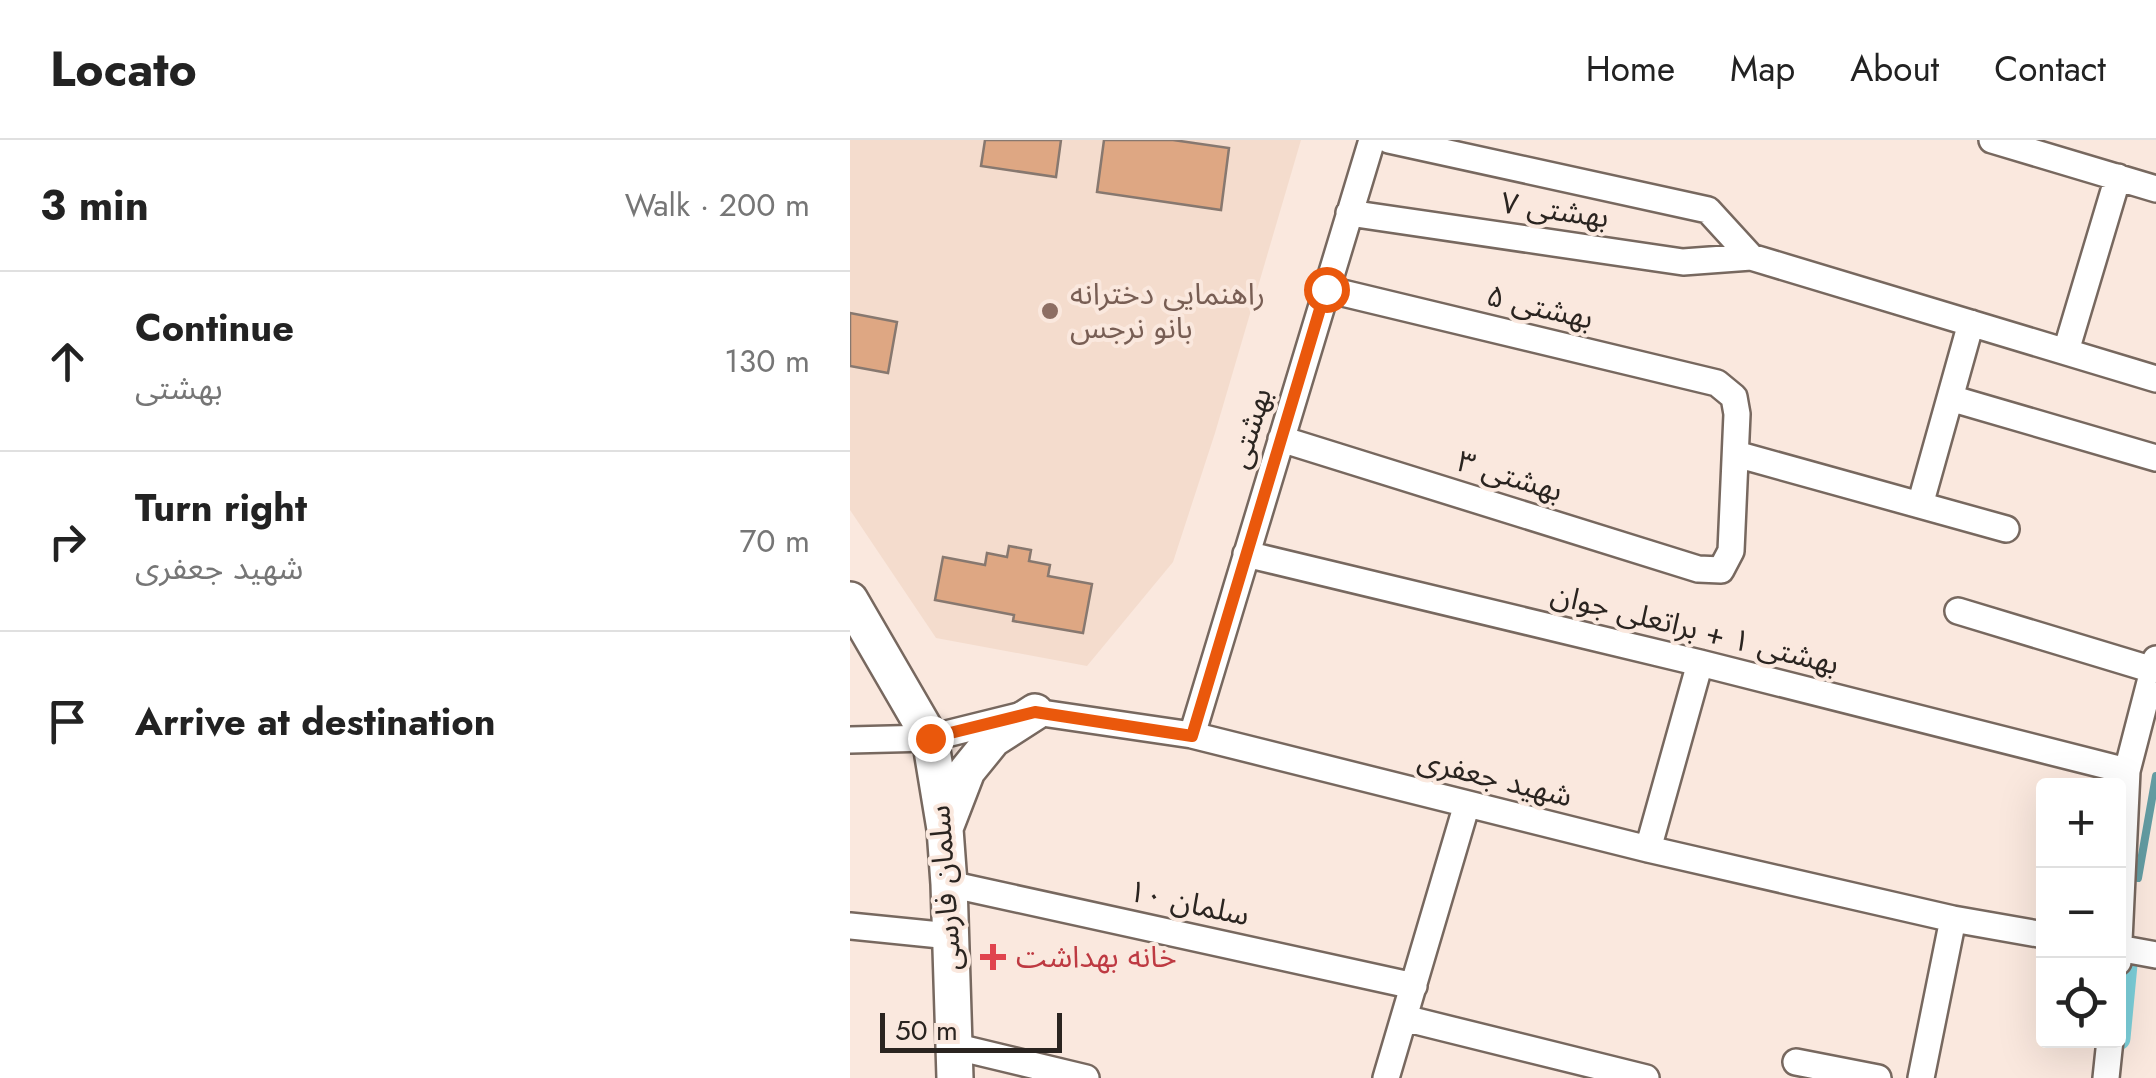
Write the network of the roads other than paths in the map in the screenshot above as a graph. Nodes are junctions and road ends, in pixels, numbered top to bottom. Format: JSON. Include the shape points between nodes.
{"nodes":[{"id":1,"x":1372,"y":140,"type":"edge"},
{"id":2,"x":1389,"y":140,"type":"edge"},
{"id":3,"x":1992,"y":140,"type":"edge"},
{"id":4,"x":2118,"y":177,"type":"junction"},
{"id":5,"x":2156,"y":189,"type":"edge"},
{"id":6,"x":1349,"y":212,"type":"junction"},
{"id":7,"x":1751,"y":257,"type":"junction"},
{"id":8,"x":1326,"y":289,"type":"junction"},
{"id":9,"x":1971,"y":323,"type":"junction"},
{"id":10,"x":2066,"y":351,"type":"junction"},
{"id":11,"x":2156,"y":379,"type":"edge"},
{"id":12,"x":1950,"y":398,"type":"junction"},
{"id":13,"x":1281,"y":438,"type":"junction"},
{"id":14,"x":1736,"y":454,"type":"junction"},
{"id":15,"x":2156,"y":458,"type":"edge"},
{"id":16,"x":1920,"y":505,"type":"junction"},
{"id":17,"x":2006,"y":528,"type":"dead end"},
{"id":18,"x":1246,"y":554,"type":"junction"},
{"id":19,"x":850,"y":600,"type":"edge"},
{"id":20,"x":1958,"y":611,"type":"dead end"},
{"id":21,"x":864,"y":643,"type":"edge"},
{"id":22,"x":1700,"y":663,"type":"junction"},
{"id":23,"x":2155,"y":664,"type":"edge"},
{"id":24,"x":1035,"y":712,"type":"junction"},
{"id":25,"x":1192,"y":736,"type":"junction"},
{"id":26,"x":930,"y":738,"type":"junction"},
{"id":27,"x":850,"y":740,"type":"edge"},
{"id":28,"x":2127,"y":771,"type":"junction"},
{"id":29,"x":1468,"y":804,"type":"junction"},
{"id":30,"x":945,"y":829,"type":"junction"},
{"id":31,"x":1648,"y":849,"type":"junction"},
{"id":32,"x":2123,"y":868,"type":"edge"},
{"id":33,"x":950,"y":884,"type":"junction"},
{"id":34,"x":1953,"y":919,"type":"junction"},
{"id":35,"x":850,"y":926,"type":"edge"},
{"id":36,"x":2036,"y":934,"type":"edge"},
{"id":37,"x":950,"y":936,"type":"junction"},
{"id":38,"x":2126,"y":953,"type":"edge"},
{"id":39,"x":2156,"y":955,"type":"edge"},
{"id":40,"x":1414,"y":986,"type":"junction"},
{"id":41,"x":1404,"y":1018,"type":"junction"},
{"id":42,"x":2109,"y":1048,"type":"edge"},
{"id":43,"x":954,"y":1062,"type":"edge"},
{"id":44,"x":1796,"y":1062,"type":"dead end"},
{"id":45,"x":1086,"y":1078,"type":"edge"},
{"id":46,"x":1386,"y":1078,"type":"edge"},
{"id":47,"x":1646,"y":1078,"type":"edge"},
{"id":48,"x":1878,"y":1078,"type":"edge"},
{"id":49,"x":1921,"y":1078,"type":"edge"},
{"id":50,"x":2106,"y":1078,"type":"edge"}],
"edges":[{"from":1,"to":6,"type":"street","name":"بهشتی"},
{"from":2,"to":7,"type":"street","via":[[1708,210]]},
{"from":3,"to":4,"type":"street"},
{"from":4,"to":5,"type":"street"},
{"from":4,"to":10,"type":"street"},
{"from":6,"to":7,"type":"street","name":"بهشتی ۷","via":[[1683,262]]},
{"from":6,"to":8,"type":"street","name":"بهشتی"},
{"from":7,"to":9,"type":"street"},
{"from":8,"to":13,"type":"street","name":"بهشتی"},
{"from":8,"to":14,"type":"street","name":"بهشتی ۵","via":[[1717,382],[1734,397]]},
{"from":9,"to":10,"type":"street"},
{"from":9,"to":12,"type":"street"},
{"from":10,"to":11,"type":"street"},
{"from":12,"to":15,"type":"street"},
{"from":12,"to":16,"type":"street"},
{"from":13,"to":14,"type":"street","name":"بهشتی ۳","via":[[1698,569],[1720,570],[1730,551]]},
{"from":13,"to":18,"type":"street","name":"بهشتی"},
{"from":14,"to":16,"type":"street"},
{"from":16,"to":17,"type":"street"},
{"from":18,"to":22,"type":"street","name":"بهشتی ۱ + براتعلی جوان"},
{"from":18,"to":25,"type":"street","name":"بهشتی"},
{"from":19,"to":21,"type":"main road","name":"سلمان فارسی"},
{"from":20,"to":23,"type":"street"},
{"from":21,"to":26,"type":"main road","name":"سلمان فارسی"},
{"from":22,"to":28,"type":"street","name":"بهشتی ۱ + براتعلی جوان"},
{"from":22,"to":31,"type":"street"},
{"from":23,"to":28,"type":"street"},
{"from":24,"to":25,"type":"street","name":"شهید جعفری"},
{"from":24,"to":26,"type":"street","name":"شهید جعفری"},
{"from":24,"to":30,"type":"main road","via":[[993,740],[968,771]]},
{"from":25,"to":29,"type":"street","name":"شهید جعفری"},
{"from":26,"to":27,"type":"street","name":"شهید جعفری"},
{"from":26,"to":30,"type":"main road","name":"سلمان فارسی"},
{"from":28,"to":32,"type":"street"},
{"from":29,"to":31,"type":"street","name":"شهید جعفری"},
{"from":29,"to":40,"type":"street"},
{"from":30,"to":33,"type":"main road","name":"سلمان فارسی"},
{"from":31,"to":34,"type":"street","name":"شهید جعفری"},
{"from":33,"to":37,"type":"main road","name":"سلمان فارسی"},
{"from":33,"to":40,"type":"street","name":"سلمان ۱۰"},
{"from":34,"to":36,"type":"street","name":"شهید جعفری"},
{"from":34,"to":49,"type":"street"},
{"from":35,"to":37,"type":"street"},
{"from":37,"to":43,"type":"main road","name":"سلمان فارسی"},
{"from":38,"to":39,"type":"street"},
{"from":40,"to":41,"type":"street"},
{"from":41,"to":46,"type":"street"},
{"from":41,"to":47,"type":"street"},
{"from":42,"to":50,"type":"street"},
{"from":43,"to":45,"type":"street"},
{"from":44,"to":48,"type":"street"}]}
